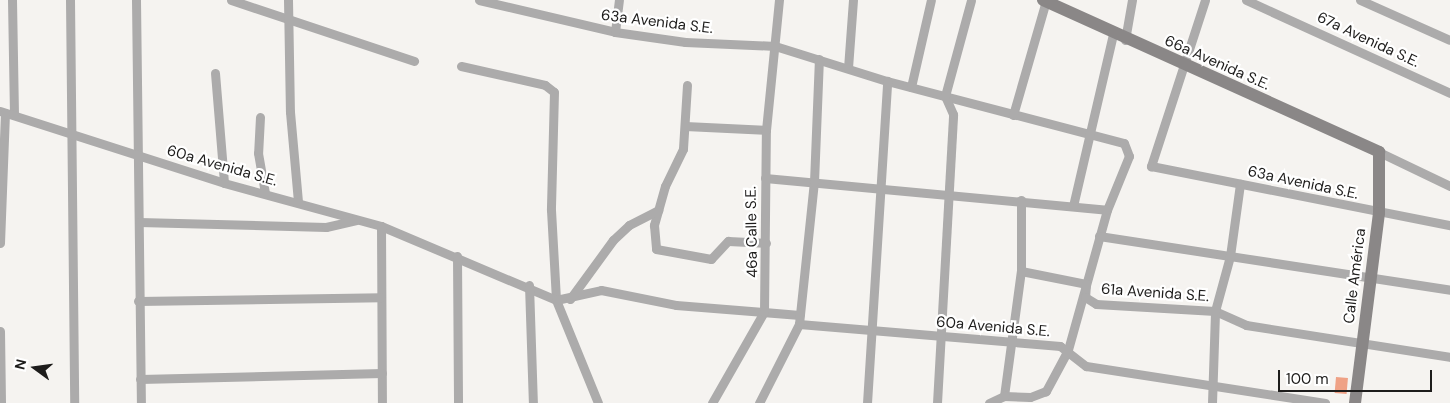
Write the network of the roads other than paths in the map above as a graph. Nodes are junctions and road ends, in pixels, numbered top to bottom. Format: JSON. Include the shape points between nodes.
{"nodes":[{"id":1,"x":12,"y":0,"type":"edge"},
{"id":2,"x":70,"y":0,"type":"edge"},
{"id":3,"x":136,"y":0,"type":"edge"},
{"id":4,"x":231,"y":0,"type":"edge"},
{"id":5,"x":288,"y":0,"type":"edge"},
{"id":6,"x":479,"y":0,"type":"edge"},
{"id":7,"x":619,"y":0,"type":"edge"},
{"id":8,"x":779,"y":0,"type":"edge"},
{"id":9,"x":853,"y":0,"type":"edge"},
{"id":10,"x":931,"y":0,"type":"edge"},
{"id":11,"x":971,"y":0,"type":"edge"},
{"id":12,"x":1132,"y":0,"type":"edge"},
{"id":13,"x":1205,"y":0,"type":"edge"},
{"id":14,"x":1246,"y":0,"type":"edge"},
{"id":15,"x":1360,"y":0,"type":"edge"},
{"id":16,"x":1050,"y":2,"type":"edge"},
{"id":17,"x":1265,"y":4,"type":"edge"},
{"id":18,"x":289,"y":19,"type":"junction"},
{"id":19,"x":615,"y":32,"type":"junction"},
{"id":20,"x":1119,"y":37,"type":"junction"},
{"id":21,"x":1450,"y":40,"type":"edge"},
{"id":22,"x":775,"y":46,"type":"junction"},
{"id":23,"x":819,"y":60,"type":"junction"},
{"id":24,"x":414,"y":61,"type":"dead end"},
{"id":25,"x":461,"y":66,"type":"dead end"},
{"id":26,"x":1183,"y":66,"type":"junction"},
{"id":27,"x":848,"y":68,"type":"junction"},
{"id":28,"x":216,"y":73,"type":"dead end"},
{"id":29,"x":887,"y":81,"type":"junction"},
{"id":30,"x":687,"y":85,"type":"dead end"},
{"id":31,"x":911,"y":87,"type":"junction"},
{"id":32,"x":1450,"y":93,"type":"edge"},
{"id":33,"x":945,"y":96,"type":"junction"},
{"id":34,"x":6,"y":113,"type":"edge"},
{"id":35,"x":1013,"y":114,"type":"junction"},
{"id":36,"x":260,"y":117,"type":"dead end"},
{"id":37,"x":685,"y":126,"type":"junction"},
{"id":38,"x":766,"y":130,"type":"junction"},
{"id":39,"x":72,"y":135,"type":"junction"},
{"id":40,"x":1090,"y":136,"type":"junction"},
{"id":41,"x":1380,"y":152,"type":"junction"},
{"id":42,"x":139,"y":156,"type":"junction"},
{"id":43,"x":765,"y":178,"type":"junction"},
{"id":44,"x":814,"y":182,"type":"junction"},
{"id":45,"x":224,"y":183,"type":"junction"},
{"id":46,"x":1240,"y":184,"type":"junction"},
{"id":47,"x":1450,"y":186,"type":"edge"},
{"id":48,"x":878,"y":188,"type":"junction"},
{"id":49,"x":264,"y":193,"type":"junction"},
{"id":50,"x":947,"y":196,"type":"junction"},
{"id":51,"x":1021,"y":200,"type":"junction"},
{"id":52,"x":298,"y":201,"type":"junction"},
{"id":53,"x":1073,"y":206,"type":"junction"},
{"id":54,"x":658,"y":210,"type":"junction"},
{"id":55,"x":1107,"y":210,"type":"junction"},
{"id":56,"x":1380,"y":213,"type":"junction"},
{"id":57,"x":358,"y":219,"type":"junction"},
{"id":58,"x":139,"y":222,"type":"junction"},
{"id":59,"x":1450,"y":225,"type":"edge"},
{"id":60,"x":380,"y":226,"type":"junction"},
{"id":61,"x":1099,"y":236,"type":"junction"},
{"id":62,"x":0,"y":243,"type":"edge"},
{"id":63,"x":766,"y":244,"type":"junction"},
{"id":64,"x":456,"y":256,"type":"junction"},
{"id":65,"x":1230,"y":256,"type":"junction"},
{"id":66,"x":1021,"y":271,"type":"junction"},
{"id":67,"x":1370,"y":278,"type":"junction"},
{"id":68,"x":1086,"y":284,"type":"junction"},
{"id":69,"x":529,"y":285,"type":"junction"},
{"id":70,"x":1450,"y":290,"type":"edge"},
{"id":71,"x":381,"y":297,"type":"junction"},
{"id":72,"x":570,"y":299,"type":"junction"},
{"id":73,"x":138,"y":300,"type":"junction"},
{"id":74,"x":556,"y":300,"type":"junction"},
{"id":75,"x":1215,"y":311,"type":"junction"},
{"id":76,"x":764,"y":312,"type":"junction"},
{"id":77,"x":800,"y":320,"type":"junction"},
{"id":78,"x":869,"y":328,"type":"junction"},
{"id":79,"x":0,"y":331,"type":"edge"},
{"id":80,"x":940,"y":336,"type":"junction"},
{"id":81,"x":1013,"y":340,"type":"junction"},
{"id":82,"x":1363,"y":342,"type":"junction"},
{"id":83,"x":1068,"y":350,"type":"junction"},
{"id":84,"x":0,"y":352,"type":"edge"},
{"id":85,"x":1450,"y":356,"type":"edge"},
{"id":86,"x":382,"y":373,"type":"junction"},
{"id":87,"x":140,"y":379,"type":"junction"},
{"id":88,"x":1213,"y":386,"type":"junction"},
{"id":89,"x":1004,"y":396,"type":"junction"},
{"id":90,"x":1,"y":402,"type":"edge"},
{"id":91,"x":74,"y":403,"type":"edge"},
{"id":92,"x":141,"y":403,"type":"edge"},
{"id":93,"x":382,"y":403,"type":"edge"},
{"id":94,"x":458,"y":403,"type":"edge"},
{"id":95,"x":533,"y":403,"type":"edge"},
{"id":96,"x":598,"y":403,"type":"edge"},
{"id":97,"x":712,"y":403,"type":"edge"},
{"id":98,"x":759,"y":403,"type":"edge"},
{"id":99,"x":867,"y":403,"type":"edge"},
{"id":100,"x":937,"y":403,"type":"edge"},
{"id":101,"x":989,"y":403,"type":"edge"},
{"id":102,"x":1212,"y":403,"type":"edge"},
{"id":103,"x":1325,"y":403,"type":"edge"},
{"id":104,"x":1355,"y":403,"type":"edge"}],
"edges":[{"from":1,"to":34,"type":"street"},
{"from":2,"to":39,"type":"street"},
{"from":3,"to":42,"type":"street"},
{"from":4,"to":18,"type":"street"},
{"from":5,"to":18,"type":"street"},
{"from":6,"to":19,"type":"street","name":"63a Avenida S.E."},
{"from":7,"to":19,"type":"street"},
{"from":8,"to":22,"type":"street","name":"46a Calle S.E."},
{"from":9,"to":27,"type":"street"},
{"from":10,"to":31,"type":"street"},
{"from":11,"to":33,"type":"street"},
{"from":12,"to":20,"type":"street"},
{"from":13,"to":26,"type":"street"},
{"from":14,"to":17,"type":"street","name":"67a Avenida S.E."},
{"from":15,"to":21,"type":"street"},
{"from":16,"to":20,"type":"street","name":"66a Avenida S.E."},
{"from":16,"to":35,"type":"street"},
{"from":17,"to":32,"type":"street","name":"67a Avenida S.E."},
{"from":18,"to":24,"type":"street"},
{"from":18,"to":52,"type":"street"},
{"from":19,"to":22,"type":"street","name":"63a Avenida S.E.","via":[[685,42]]},
{"from":20,"to":26,"type":"street","name":"66a Avenida S.E."},
{"from":20,"to":40,"type":"street"},
{"from":22,"to":23,"type":"street","name":"63a Avenida S.E."},
{"from":22,"to":38,"type":"street","name":"46a Calle S.E."},
{"from":23,"to":27,"type":"street"},
{"from":23,"to":44,"type":"street"},
{"from":25,"to":74,"type":"street","via":[[545,85],[554,92],[551,210]]},
{"from":26,"to":41,"type":"street","name":"66a Avenida S.E."},
{"from":26,"to":46,"type":"street","name":"63a Avenida S.E.","via":[[1151,166]]},
{"from":27,"to":29,"type":"street"},
{"from":28,"to":45,"type":"street"},
{"from":29,"to":31,"type":"street"},
{"from":29,"to":48,"type":"street"},
{"from":30,"to":37,"type":"street"},
{"from":31,"to":33,"type":"street"},
{"from":33,"to":35,"type":"street"},
{"from":33,"to":50,"type":"street","via":[[953,114]]},
{"from":34,"to":39,"type":"street","name":"60a Avenida S.E."},
{"from":34,"to":62,"type":"street"},
{"from":35,"to":40,"type":"street"},
{"from":36,"to":49,"type":"street","via":[[258,153]]},
{"from":37,"to":38,"type":"street"},
{"from":37,"to":54,"type":"street","via":[[683,149]]},
{"from":38,"to":43,"type":"street","name":"46a Calle S.E."},
{"from":39,"to":42,"type":"street","name":"60a Avenida S.E."},
{"from":39,"to":91,"type":"street"},
{"from":40,"to":53,"type":"street"},
{"from":40,"to":55,"type":"street","via":[[1124,144],[1128,149]]},
{"from":41,"to":47,"type":"street"},
{"from":41,"to":56,"type":"street","name":"Calle América"},
{"from":42,"to":45,"type":"street","name":"60a Avenida S.E."},
{"from":42,"to":58,"type":"street"},
{"from":43,"to":44,"type":"street"},
{"from":43,"to":63,"type":"street","name":"46a Calle S.E."},
{"from":44,"to":48,"type":"street"},
{"from":44,"to":77,"type":"street"},
{"from":45,"to":49,"type":"street","name":"60a Avenida S.E."},
{"from":46,"to":56,"type":"street","name":"63a Avenida S.E."},
{"from":46,"to":65,"type":"street"},
{"from":48,"to":50,"type":"street"},
{"from":48,"to":78,"type":"street"},
{"from":49,"to":52,"type":"street","name":"60a Avenida S.E."},
{"from":50,"to":51,"type":"street"},
{"from":50,"to":80,"type":"street"},
{"from":51,"to":53,"type":"street"},
{"from":51,"to":66,"type":"street"},
{"from":52,"to":57,"type":"street","name":"60a Avenida S.E."},
{"from":53,"to":55,"type":"street"},
{"from":54,"to":63,"type":"street","via":[[653,242],[659,253],[711,259],[728,241]]},
{"from":54,"to":72,"type":"street","via":[[629,225],[613,240]]},
{"from":55,"to":61,"type":"street"},
{"from":56,"to":59,"type":"street","name":"63a Avenida S.E."},
{"from":56,"to":67,"type":"street","name":"Calle América"},
{"from":57,"to":58,"type":"street","via":[[326,226]]},
{"from":57,"to":60,"type":"street","name":"60a Avenida S.E."},
{"from":58,"to":73,"type":"street"},
{"from":60,"to":64,"type":"street","name":"60a Avenida S.E."},
{"from":60,"to":71,"type":"street"},
{"from":61,"to":65,"type":"street"},
{"from":61,"to":68,"type":"street"},
{"from":63,"to":76,"type":"street","name":"46a Calle S.E."},
{"from":64,"to":69,"type":"street","name":"60a Avenida S.E."},
{"from":64,"to":94,"type":"street"},
{"from":65,"to":67,"type":"street"},
{"from":65,"to":75,"type":"street"},
{"from":66,"to":68,"type":"street","name":"61a Avenida S.E."},
{"from":66,"to":81,"type":"street"},
{"from":67,"to":70,"type":"street"},
{"from":67,"to":82,"type":"street","name":"Calle América"},
{"from":68,"to":75,"type":"street","name":"61a Avenida S.E.","via":[[1085,297],[1096,304]]},
{"from":68,"to":83,"type":"street"},
{"from":69,"to":74,"type":"street","name":"60a Avenida S.E."},
{"from":69,"to":95,"type":"street"},
{"from":71,"to":73,"type":"street"},
{"from":71,"to":86,"type":"street"},
{"from":72,"to":74,"type":"street","name":"60a Avenida S.E."},
{"from":72,"to":76,"type":"street","name":"60a Avenida S.E.","via":[[601,290],[676,305]]},
{"from":73,"to":87,"type":"street"},
{"from":74,"to":96,"type":"street"},
{"from":75,"to":82,"type":"street","name":"61a Avenida S.E.","via":[[1246,325]]},
{"from":75,"to":88,"type":"street"},
{"from":76,"to":77,"type":"street","name":"60a Avenida S.E."},
{"from":76,"to":97,"type":"street","name":"46a Calle S.E."},
{"from":77,"to":78,"type":"street","name":"60a Avenida S.E."},
{"from":77,"to":98,"type":"street"},
{"from":78,"to":80,"type":"street","name":"60a Avenida S.E."},
{"from":78,"to":99,"type":"street"},
{"from":79,"to":84,"type":"street"},
{"from":80,"to":81,"type":"street","name":"60a Avenida S.E."},
{"from":80,"to":100,"type":"street"},
{"from":81,"to":83,"type":"street","name":"60a Avenida S.E."},
{"from":81,"to":89,"type":"street"},
{"from":82,"to":85,"type":"street","name":"61a Avenida S.E."},
{"from":82,"to":104,"type":"street","name":"Calle América"},
{"from":83,"to":88,"type":"street","name":"60a Avenida S.E.","via":[[1086,366]]},
{"from":83,"to":89,"type":"street","via":[[1046,391],[1030,397]]},
{"from":84,"to":90,"type":"street"},
{"from":86,"to":87,"type":"street"},
{"from":86,"to":93,"type":"street"},
{"from":87,"to":92,"type":"street"},
{"from":88,"to":102,"type":"street"},
{"from":88,"to":103,"type":"street","name":"60a Avenida S.E."},
{"from":89,"to":101,"type":"street"}]}
